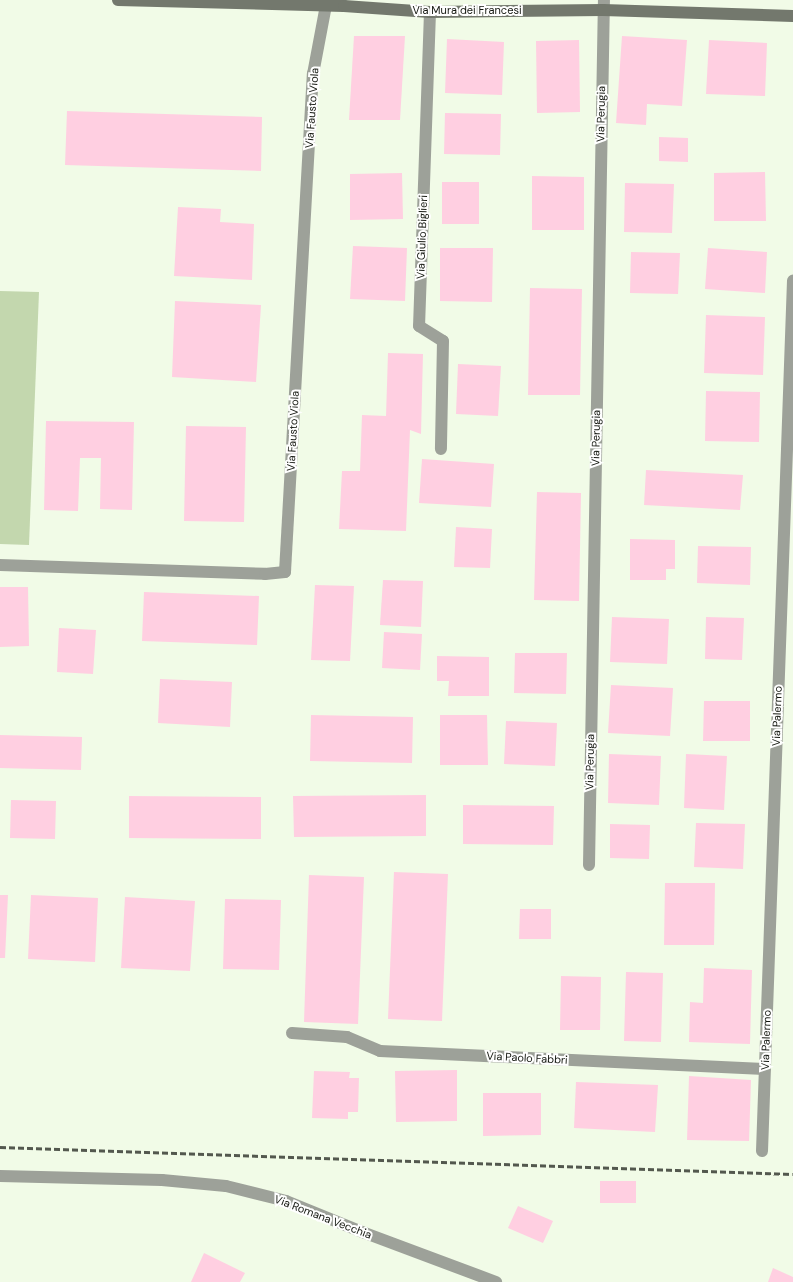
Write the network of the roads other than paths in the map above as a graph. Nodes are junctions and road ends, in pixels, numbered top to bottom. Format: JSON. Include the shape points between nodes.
{"nodes":[{"id":1,"x":118,"y":0,"type":"edge"},
{"id":2,"x":327,"y":3,"type":"edge"},
{"id":3,"x":604,"y":5,"type":"edge"},
{"id":4,"x":430,"y":12,"type":"junction"},
{"id":5,"x":793,"y":16,"type":"edge"},
{"id":6,"x":793,"y":281,"type":"edge"},
{"id":7,"x":441,"y":449,"type":"dead end"},
{"id":8,"x":0,"y":565,"type":"edge"},
{"id":9,"x":589,"y":865,"type":"dead end"},
{"id":10,"x":292,"y":1033,"type":"dead end"},
{"id":11,"x":765,"y":1069,"type":"junction"},
{"id":12,"x":762,"y":1151,"type":"dead end"},
{"id":13,"x":0,"y":1176,"type":"edge"},
{"id":14,"x":496,"y":1282,"type":"edge"}],
"edges":[{"from":1,"to":2,"type":"street","name":"Via Mura dei Francesi"},
{"from":2,"to":4,"type":"street","name":"Via Mura dei Francesi"},
{"from":2,"to":8,"type":"street","name":"Via Fausto Viola","via":[[313,74],[285,572]]},
{"from":3,"to":4,"type":"street","name":"Via Mura dei Francesi"},
{"from":3,"to":5,"type":"street","name":"Via Mura dei Francesi","via":[[681,14]]},
{"from":3,"to":9,"type":"street","name":"Via Perugia"},
{"from":4,"to":7,"type":"street","name":"Via Giulio Biglieri","via":[[419,326],[444,341]]},
{"from":6,"to":11,"type":"street","name":"Via Palermo"},
{"from":10,"to":11,"type":"street","name":"Via Paolo Fabbri","via":[[347,1036],[380,1050]]},
{"from":11,"to":12,"type":"street","name":"Via Palermo"},
{"from":13,"to":14,"type":"street","name":"Via Romana Vecchia","via":[[162,1180],[226,1186],[286,1201]]}]}
